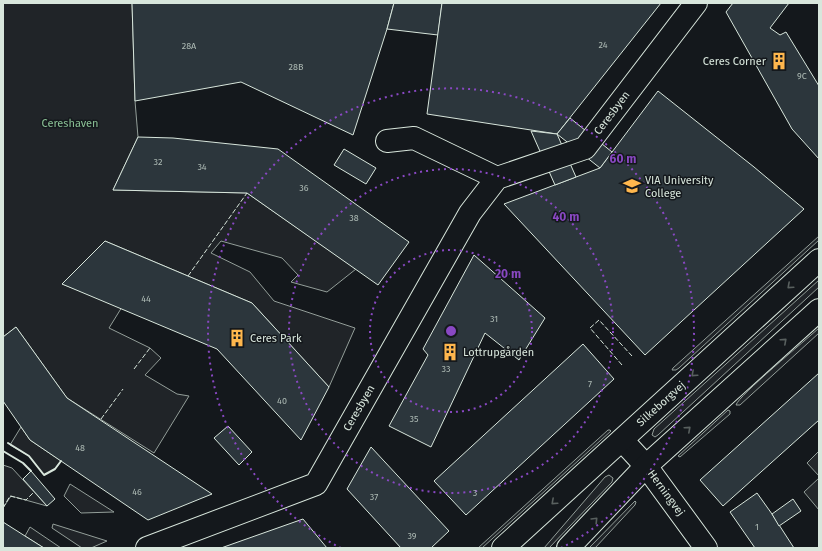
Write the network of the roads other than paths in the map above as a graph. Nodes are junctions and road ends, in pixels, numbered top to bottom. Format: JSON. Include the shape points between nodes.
{"nodes":[{"id":1,"x":696,"y":3,"type":"edge"},
{"id":2,"x":387,"y":142,"type":"dead end"},
{"id":3,"x":496,"y":178,"type":"junction"},
{"id":4,"x":819,"y":260,"type":"edge"},
{"id":5,"x":819,"y":310,"type":"edge"},
{"id":6,"x":622,"y":440,"type":"junction"},
{"id":7,"x":646,"y":466,"type":"junction"},
{"id":8,"x":147,"y":548,"type":"edge"},
{"id":9,"x":503,"y":548,"type":"edge"},
{"id":10,"x":568,"y":548,"type":"edge"},
{"id":11,"x":706,"y":548,"type":"edge"}],
"edges":[{"from":1,"to":3,"type":"street","name":"Ceresbyen","via":[[585,148]]},
{"from":2,"to":3,"type":"street","via":[[414,138]]},
{"from":3,"to":8,"type":"street","name":"Ceresbyen","via":[[470,213],[316,484]]},
{"from":4,"to":6,"type":"street","name":"Silkeborgvej","one_way":true},
{"from":7,"to":5,"type":"street","one_way":true},
{"from":6,"to":7,"type":"street","name":"Herningvej"},
{"from":6,"to":9,"type":"street","name":"Silkeborgvej","one_way":true},
{"from":10,"to":7,"type":"street","one_way":true},
{"from":7,"to":11,"type":"street","name":"Herningvej"}]}
